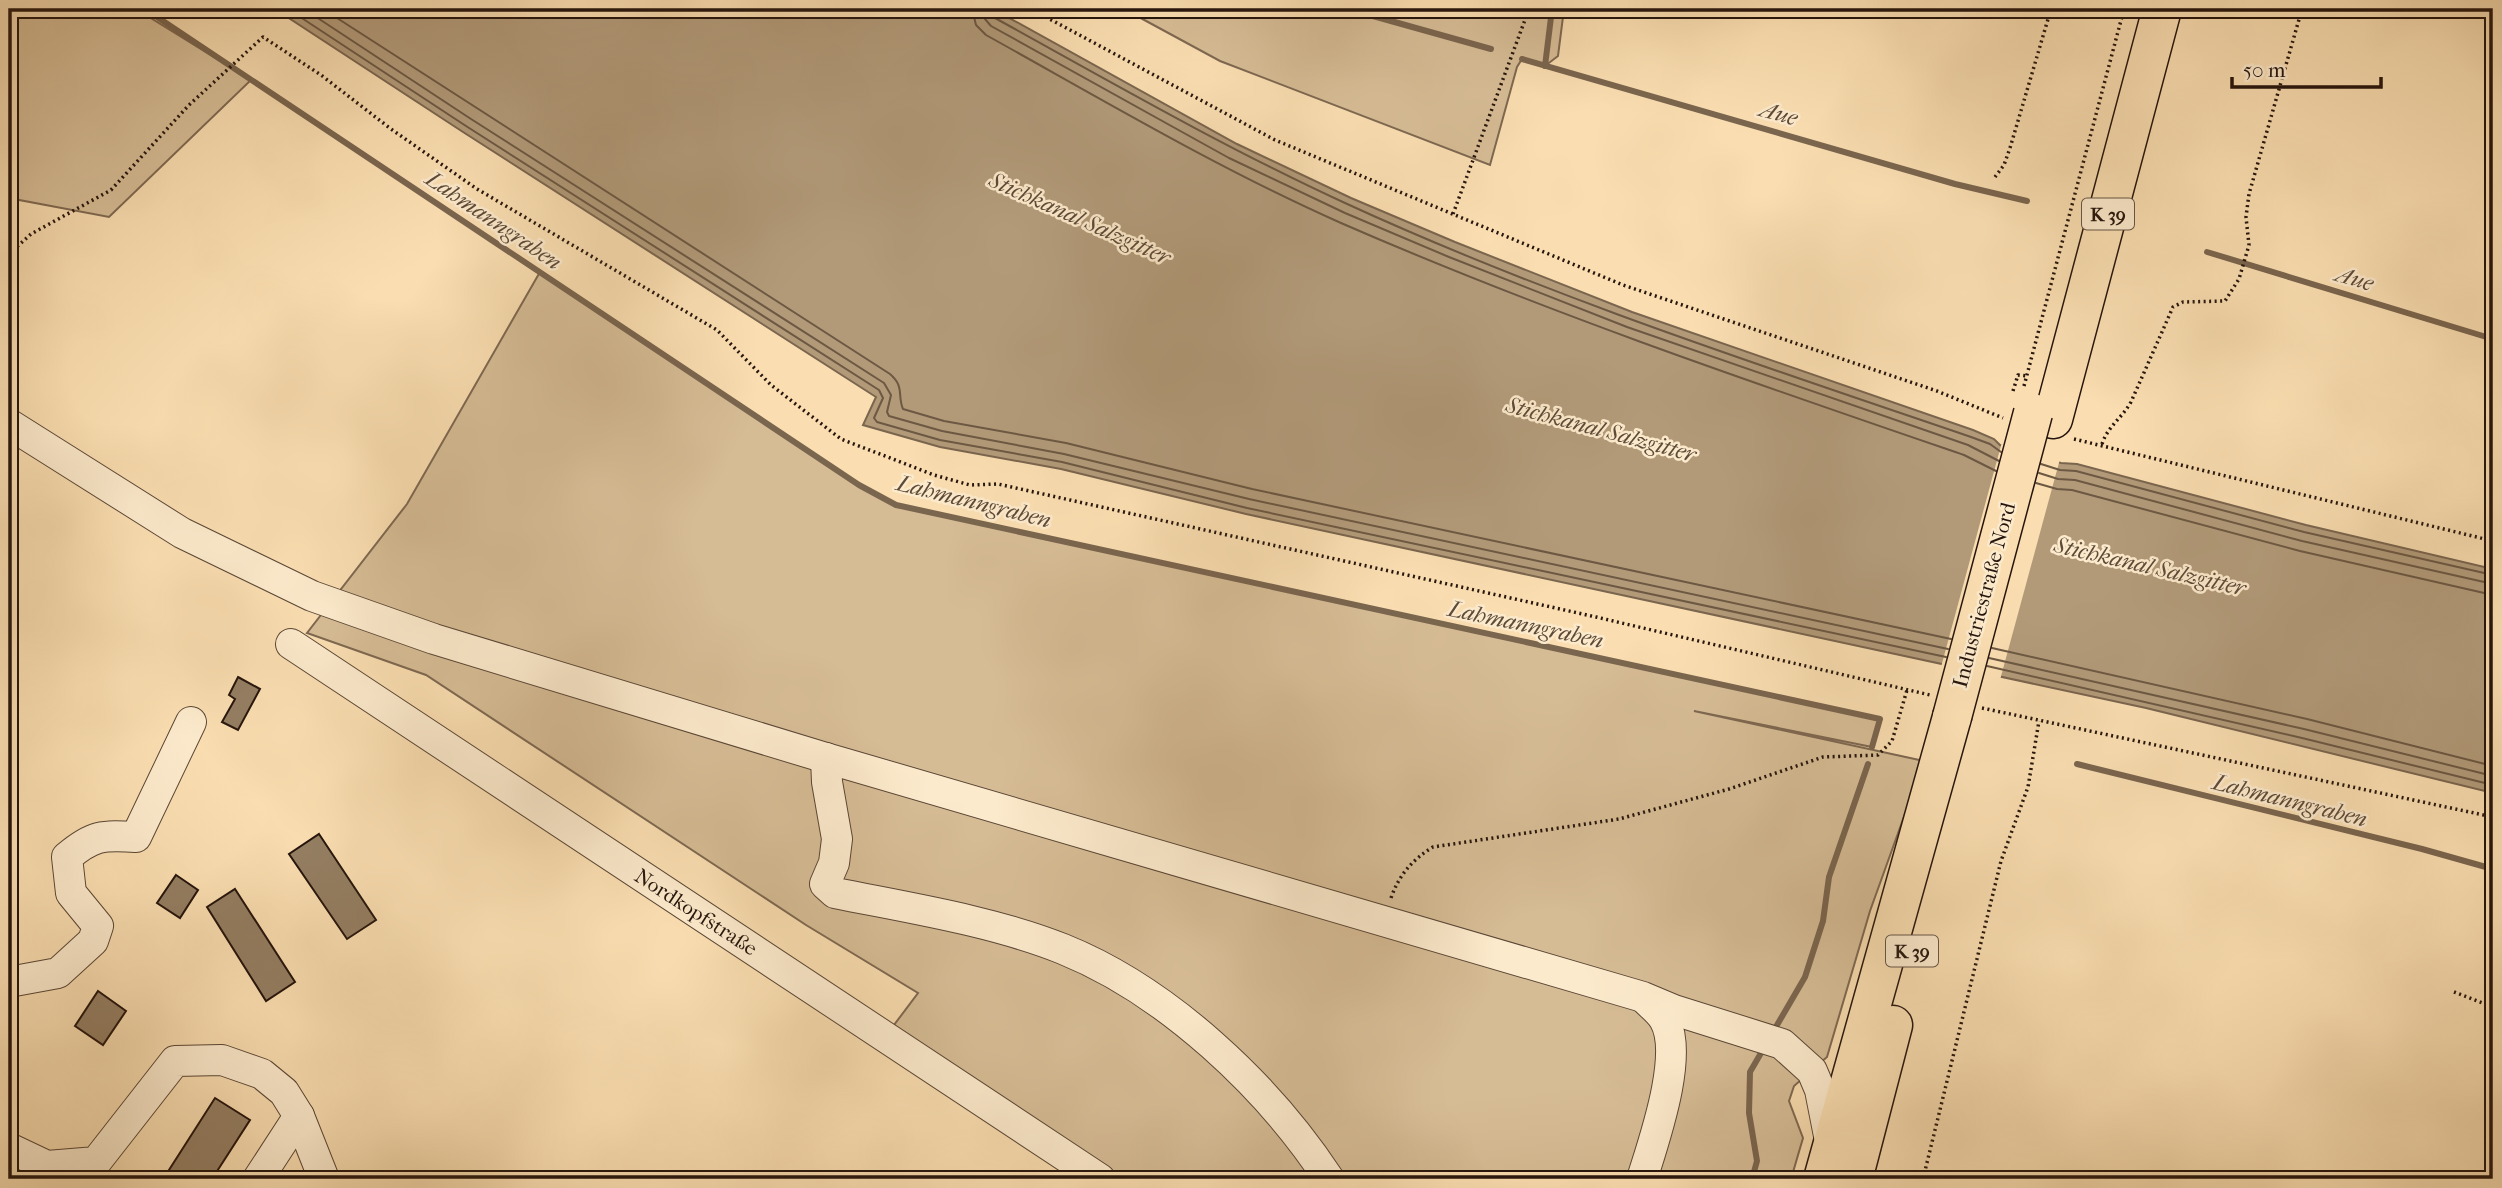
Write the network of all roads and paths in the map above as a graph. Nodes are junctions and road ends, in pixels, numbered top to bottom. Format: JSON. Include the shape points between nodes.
{"nodes":[{"id":1,"x":1031,"y":9,"type":"edge"},
{"id":2,"x":1529,"y":9,"type":"edge"},
{"id":3,"x":2051,"y":9,"type":"edge"},
{"id":4,"x":2124,"y":9,"type":"edge"},
{"id":5,"x":2141,"y":9,"type":"edge"},
{"id":6,"x":2162,"y":9,"type":"edge"},
{"id":7,"x":2302,"y":9,"type":"edge"},
{"id":8,"x":1995,"y":177,"type":"dead end"},
{"id":9,"x":1452,"y":214,"type":"junction"},
{"id":10,"x":9,"y":254,"type":"edge"},
{"id":11,"x":2037,"y":415,"type":"junction"},
{"id":12,"x":9,"y":424,"type":"edge"},
{"id":13,"x":2102,"y":444,"type":"junction"},
{"id":14,"x":2493,"y":541,"type":"edge"},
{"id":15,"x":291,"y":644,"type":"dead end"},
{"id":16,"x":1907,"y":690,"type":"junction"},
{"id":17,"x":1958,"y":710,"type":"junction"},
{"id":18,"x":2039,"y":721,"type":"junction"},
{"id":19,"x":191,"y":722,"type":"dead end"},
{"id":20,"x":827,"y":758,"type":"junction"},
{"id":21,"x":2493,"y":817,"type":"edge"},
{"id":22,"x":1384,"y":920,"type":"junction"},
{"id":23,"x":9,"y":982,"type":"edge"},
{"id":24,"x":2454,"y":992,"type":"dead end"},
{"id":25,"x":1643,"y":997,"type":"junction"},
{"id":26,"x":2493,"y":1006,"type":"edge"},
{"id":27,"x":1739,"y":1029,"type":"junction"},
{"id":28,"x":1665,"y":1106,"type":"junction"},
{"id":29,"x":299,"y":1116,"type":"junction"},
{"id":30,"x":9,"y":1148,"type":"edge"},
{"id":31,"x":1836,"y":1170,"type":"edge"},
{"id":32,"x":258,"y":1179,"type":"edge"},
{"id":33,"x":324,"y":1179,"type":"edge"},
{"id":34,"x":1100,"y":1179,"type":"edge"},
{"id":35,"x":1329,"y":1179,"type":"edge"},
{"id":36,"x":1642,"y":1179,"type":"edge"},
{"id":37,"x":1923,"y":1179,"type":"edge"}],
"edges":[{"from":1,"to":9,"type":"path","via":[[1275,139]]},
{"from":2,"to":9,"type":"path"},
{"from":3,"to":8,"type":"path","via":[[2010,148]]},
{"from":4,"to":11,"type":"path"},
{"from":5,"to":11,"type":"highway","name":"Industriestraße Nord","number":"K 39"},
{"from":6,"to":11,"type":"highway","name":"Industriestraße Nord","number":"K 39"},
{"from":7,"to":13,"type":"path","via":[[2249,194],[2249,245],[2239,279],[2225,302],[2183,302],[2174,307],[2131,402],[2109,427]]},
{"from":9,"to":11,"type":"path","via":[[1623,285],[1937,391]]},
{"from":10,"to":16,"type":"path","via":[[32,234],[111,190],[189,105],[263,37],[477,189],[717,330],[771,385],[841,439],[904,466],[970,485],[998,484]]},
{"from":11,"to":13,"type":"path"},
{"from":11,"to":17,"type":"highway","name":"Industriestraße Nord","number":"K 39"},
{"from":12,"to":20,"type":"lane","via":[[182,533],[312,596],[434,639]]},
{"from":13,"to":14,"type":"path"},
{"from":15,"to":34,"type":"lane","name":"Nordkopfstraße"},
{"from":16,"to":17,"type":"path"},
{"from":16,"to":22,"type":"path","via":[[1892,741],[1878,755],[1823,757],[1619,819],[1433,847],[1414,859],[1396,883]]},
{"from":17,"to":18,"type":"path"},
{"from":17,"to":31,"type":"highway","name":"Industriestraße Nord","number":"K 39"},
{"from":18,"to":21,"type":"path"},
{"from":18,"to":37,"type":"path","via":[[2028,787],[2001,861]]},
{"from":19,"to":23,"type":"lane","via":[[136,837],[87,840],[67,857],[71,892],[97,926],[93,941],[58,973]]},
{"from":20,"to":22,"type":"lane"},
{"from":20,"to":35,"type":"lane","via":[[837,839],[825,884],[835,893],[1018,934],[1064,950],[1135,986],[1212,1043],[1280,1115]]},
{"from":22,"to":25,"type":"lane"},
{"from":24,"to":26,"type":"path"},
{"from":25,"to":27,"type":"lane"},
{"from":25,"to":28,"type":"lane","via":[[1664,1019],[1669,1037]]},
{"from":27,"to":28,"type":"lane","via":[[1712,1032],[1687,1047]]},
{"from":27,"to":31,"type":"lane","via":[[1782,1044],[1812,1071]]},
{"from":28,"to":36,"type":"lane"},
{"from":29,"to":30,"type":"lane","via":[[284,1093],[262,1074],[222,1060],[175,1061],[96,1162],[47,1166]]},
{"from":29,"to":32,"type":"lane"},
{"from":29,"to":33,"type":"lane"}]}
